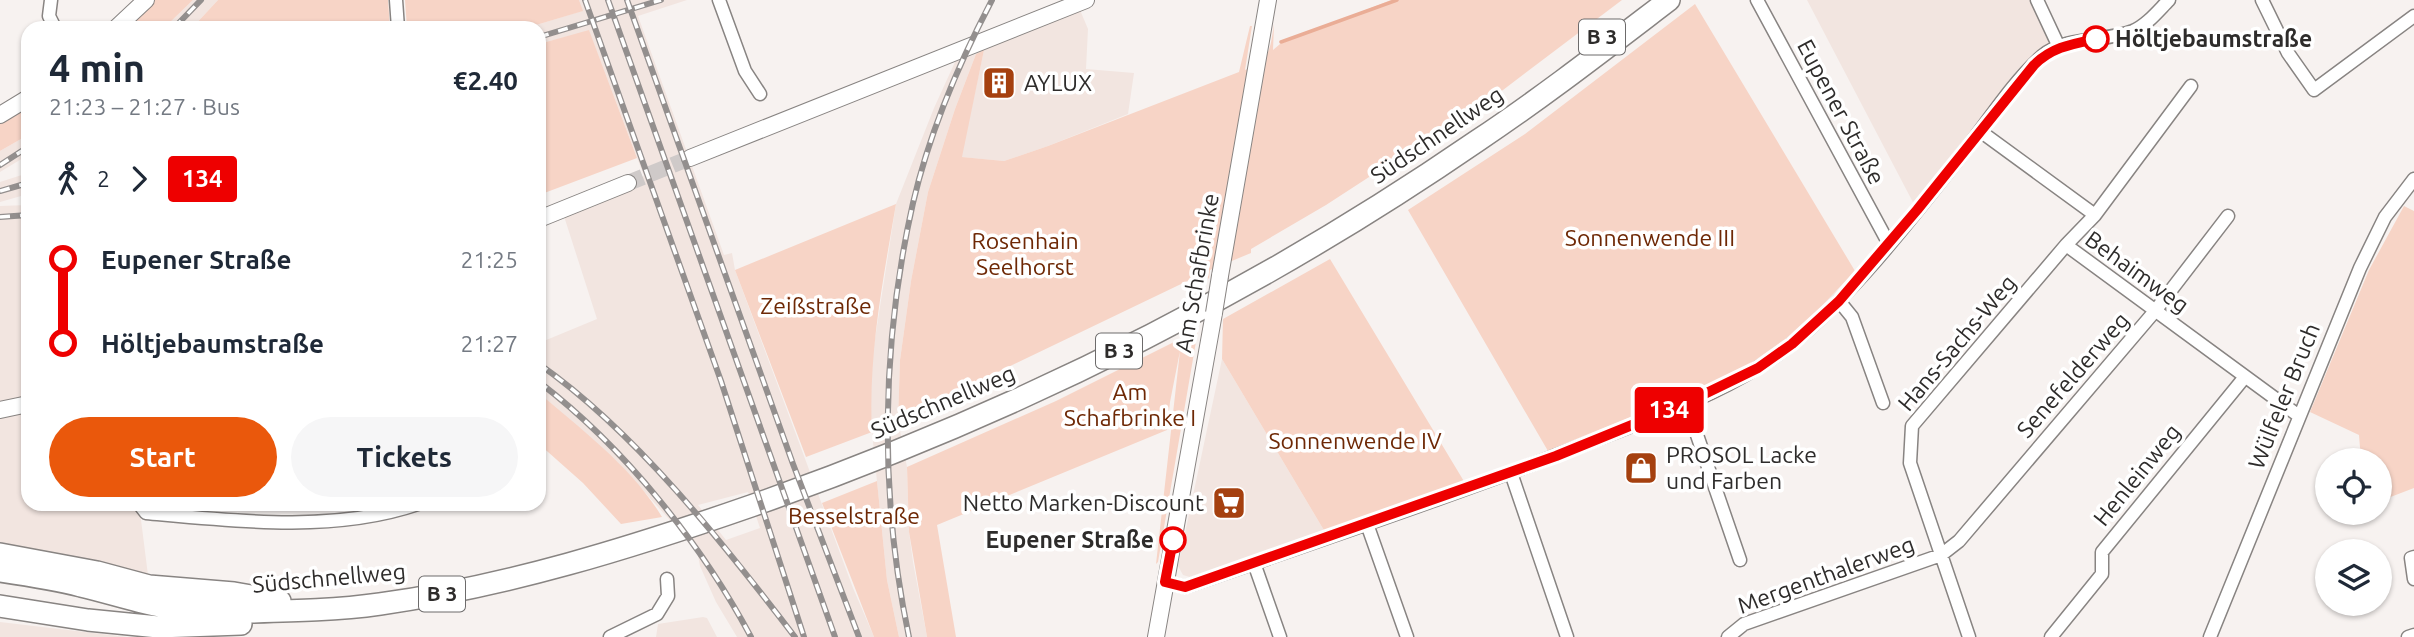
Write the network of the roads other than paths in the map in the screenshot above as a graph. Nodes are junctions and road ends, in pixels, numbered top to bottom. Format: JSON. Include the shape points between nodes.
{"nodes":[{"id":1,"x":51,"y":0,"type":"edge"},
{"id":2,"x":146,"y":0,"type":"edge"},
{"id":3,"x":396,"y":0,"type":"edge"},
{"id":4,"x":719,"y":0,"type":"edge"},
{"id":5,"x":1086,"y":0,"type":"edge"},
{"id":6,"x":1268,"y":0,"type":"edge"},
{"id":7,"x":1651,"y":0,"type":"edge"},
{"id":8,"x":1669,"y":0,"type":"edge"},
{"id":9,"x":1757,"y":0,"type":"edge"},
{"id":10,"x":2037,"y":0,"type":"edge"},
{"id":11,"x":2169,"y":0,"type":"edge"},
{"id":12,"x":2262,"y":0,"type":"edge"},
{"id":13,"x":2414,"y":16,"type":"edge"},
{"id":14,"x":52,"y":21,"type":"edge"},
{"id":15,"x":124,"y":21,"type":"edge"},
{"id":16,"x":398,"y":21,"type":"edge"},
{"id":17,"x":2059,"y":47,"type":"junction"},
{"id":18,"x":2191,"y":86,"type":"dead end"},
{"id":19,"x":761,"y":93,"type":"dead end"},
{"id":20,"x":21,"y":102,"type":"edge"},
{"id":21,"x":0,"y":115,"type":"edge"},
{"id":22,"x":1980,"y":131,"type":"junction"},
{"id":23,"x":690,"y":158,"type":"tunnel mouth"},
{"id":24,"x":2414,"y":179,"type":"edge"},
{"id":25,"x":628,"y":183,"type":"tunnel mouth"},
{"id":26,"x":2095,"y":215,"type":"junction"},
{"id":27,"x":546,"y":216,"type":"edge"},
{"id":28,"x":2228,"y":216,"type":"dead end"},
{"id":29,"x":1889,"y":244,"type":"junction"},
{"id":30,"x":2066,"y":245,"type":"junction"},
{"id":31,"x":1839,"y":301,"type":"junction"},
{"id":32,"x":2155,"y":311,"type":"junction"},
{"id":33,"x":2244,"y":378,"type":"junction"},
{"id":34,"x":1686,"y":403,"type":"junction"},
{"id":35,"x":1883,"y":403,"type":"dead end"},
{"id":36,"x":21,"y":406,"type":"edge"},
{"id":37,"x":0,"y":410,"type":"edge"},
{"id":38,"x":2299,"y":416,"type":"junction"},
{"id":39,"x":1511,"y":473,"type":"junction"},
{"id":40,"x":144,"y":511,"type":"edge"},
{"id":41,"x":395,"y":511,"type":"edge"},
{"id":42,"x":1367,"y":524,"type":"junction"},
{"id":43,"x":0,"y":554,"type":"edge"},
{"id":44,"x":1941,"y":555,"type":"junction"},
{"id":45,"x":2414,"y":556,"type":"edge"},
{"id":46,"x":1740,"y":560,"type":"dead end"},
{"id":47,"x":1254,"y":563,"type":"junction"},
{"id":48,"x":0,"y":565,"type":"edge"},
{"id":49,"x":0,"y":571,"type":"edge"},
{"id":50,"x":667,"y":579,"type":"dead end"},
{"id":51,"x":2414,"y":579,"type":"edge"},
{"id":52,"x":1165,"y":582,"type":"junction"},
{"id":53,"x":148,"y":600,"type":"junction"},
{"id":54,"x":280,"y":601,"type":"junction"},
{"id":55,"x":375,"y":605,"type":"junction"},
{"id":56,"x":0,"y":606,"type":"edge"},
{"id":57,"x":2414,"y":635,"type":"edge"},
{"id":58,"x":610,"y":637,"type":"edge"},
{"id":59,"x":1156,"y":637,"type":"edge"},
{"id":60,"x":1280,"y":637,"type":"edge"},
{"id":61,"x":1407,"y":637,"type":"edge"},
{"id":62,"x":1567,"y":637,"type":"edge"},
{"id":63,"x":1728,"y":637,"type":"edge"},
{"id":64,"x":1969,"y":637,"type":"edge"},
{"id":65,"x":2051,"y":637,"type":"edge"},
{"id":66,"x":2210,"y":637,"type":"edge"},
{"id":67,"x":2408,"y":637,"type":"edge"}],
"edges":[{"from":1,"to":14,"type":"street"},
{"from":2,"to":15,"type":"street"},
{"from":3,"to":16,"type":"street"},
{"from":4,"to":19,"type":"street","via":[[745,71]]},
{"from":5,"to":23,"type":"street"},
{"from":6,"to":52,"type":"street","name":"Am Schafbrinke","bridge":true},
{"from":7,"to":54,"type":"highway","name":"Südschnellweg","number":"B 3","via":[[1554,75],[1347,213],[1172,312],[952,417],[794,479],[574,552],[454,581]]},
{"from":8,"to":55,"type":"highway","name":"Südschnellweg","number":"B 3","via":[[1475,143],[1352,222],[1177,322],[1026,396],[883,457],[673,533],[508,580]]},
{"from":9,"to":29,"type":"street","name":"Eupener Straße"},
{"from":10,"to":17,"type":"street"},
{"from":11,"to":17,"type":"street","via":[[2133,31]]},
{"from":12,"to":13,"type":"street","via":[[2288,53],[2314,90]]},
{"from":17,"to":22,"type":"street","via":[[2034,65]]},
{"from":18,"to":26,"type":"street"},
{"from":20,"to":21,"type":"street"},
{"from":22,"to":26,"type":"street","name":"Behaimweg"},
{"from":22,"to":29,"type":"street"},
{"from":24,"to":38,"type":"street","name":"Wülfeler Bruch","via":[[2385,217],[2365,258]]},
{"from":25,"to":27,"type":"street"},
{"from":26,"to":30,"type":"street","name":"Behaimweg"},
{"from":28,"to":32,"type":"street","name":"Senefelderweg"},
{"from":29,"to":31,"type":"street"},
{"from":30,"to":32,"type":"street","name":"Behaimweg"},
{"from":30,"to":44,"type":"street","name":"Hans-Sachs-Weg","via":[[1912,426],[1910,463]]},
{"from":31,"to":34,"type":"street","via":[[1758,368]]},
{"from":31,"to":35,"type":"street","name":"Hans-Sachs-Weg","via":[[1852,317]]},
{"from":32,"to":33,"type":"street","name":"Behaimweg"},
{"from":32,"to":44,"type":"street","name":"Senefelderweg","via":[[1959,541]]},
{"from":33,"to":38,"type":"street","name":"Behaimweg"},
{"from":33,"to":65,"type":"street","name":"Henleinweg","via":[[2102,552],[2102,574]]},
{"from":34,"to":39,"type":"street"},
{"from":34,"to":46,"type":"street"},
{"from":36,"to":37,"type":"street"},
{"from":38,"to":66,"type":"street","name":"Wülfeler Bruch"},
{"from":39,"to":42,"type":"street"},
{"from":39,"to":62,"type":"street"},
{"from":40,"to":41,"type":"street","via":[[296,521]]},
{"from":42,"to":47,"type":"street"},
{"from":42,"to":61,"type":"street"},
{"from":43,"to":54,"type":"highway","via":[[149,586]]},
{"from":44,"to":63,"type":"street","name":"Mergenthalerweg","via":[[1744,624]]},
{"from":44,"to":64,"type":"street","name":"Hans-Sachs-Weg"},
{"from":45,"to":51,"type":"street"},
{"from":47,"to":52,"type":"street","via":[[1185,587]]},
{"from":47,"to":60,"type":"street"},
{"from":48,"to":53,"type":"highway","number":"B 3","via":[[86,581]]},
{"from":49,"to":53,"type":"highway","number":"B 3"},
{"from":50,"to":58,"type":"street","via":[[668,596],[657,614]]},
{"from":52,"to":59,"type":"street","name":"Am Schafbrinke"},
{"from":53,"to":54,"type":"highway","name":"Südschnellweg","number":"B 3","via":[[207,604]]},
{"from":53,"to":55,"type":"highway","name":"Südschnellweg","number":"B 3","via":[[191,610],[249,612]]},
{"from":55,"to":56,"type":"highway","via":[[286,620],[158,627]]},
{"from":57,"to":67,"type":"street"}]}
